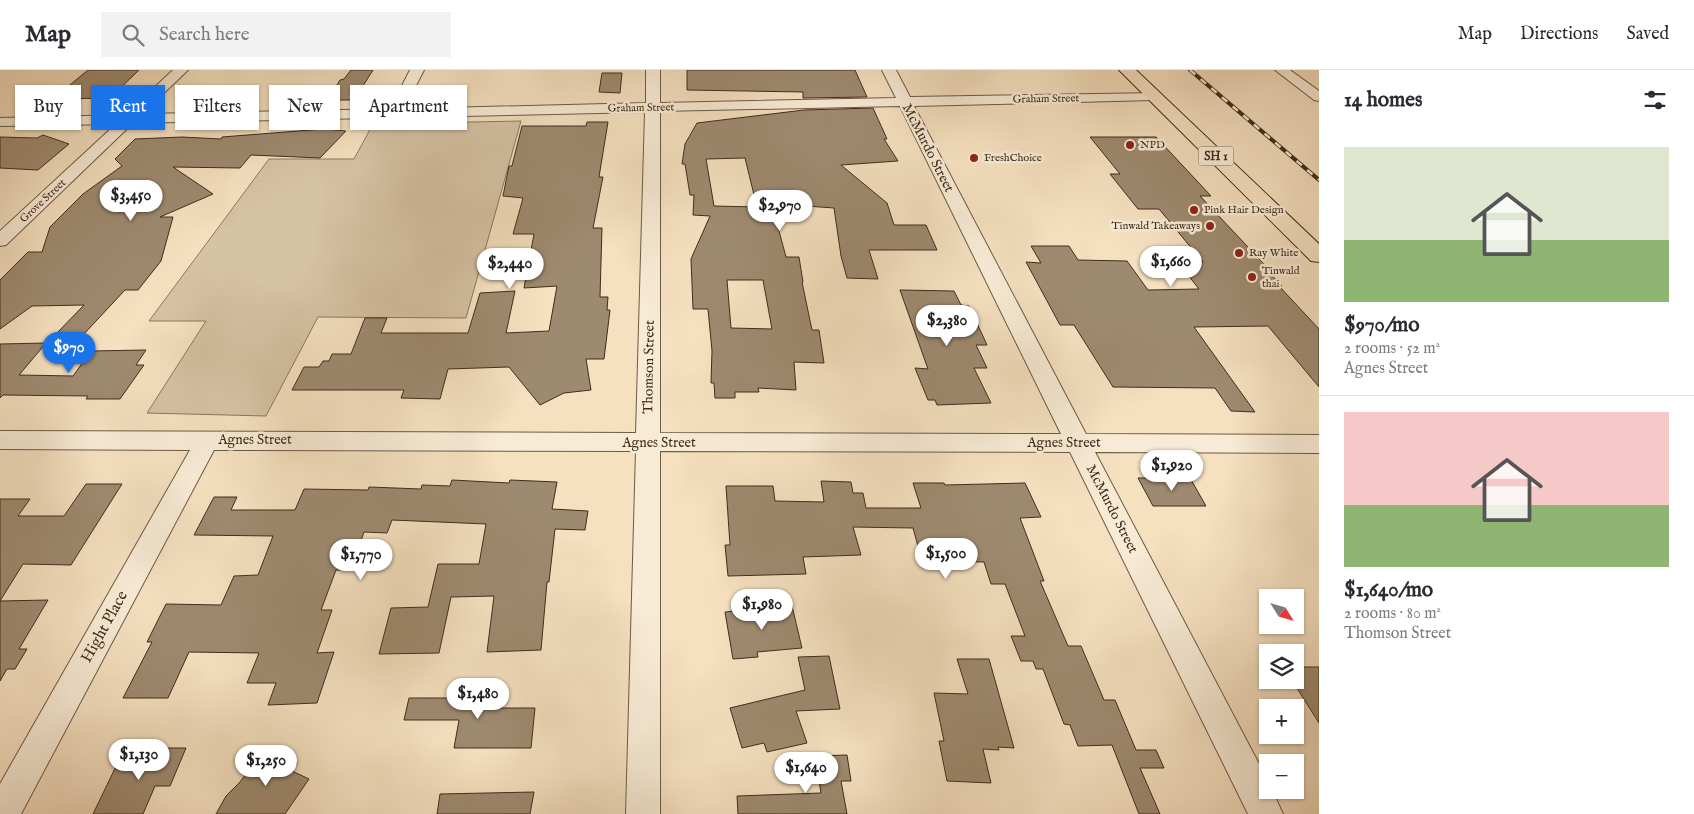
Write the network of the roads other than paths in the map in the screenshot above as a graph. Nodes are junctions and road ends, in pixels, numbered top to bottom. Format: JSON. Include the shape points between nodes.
{"nodes":[{"id":1,"x":181,"y":70,"type":"edge"},
{"id":2,"x":417,"y":70,"type":"edge"},
{"id":3,"x":653,"y":70,"type":"edge"},
{"id":4,"x":889,"y":70,"type":"edge"},
{"id":5,"x":1127,"y":70,"type":"edge"},
{"id":6,"x":1282,"y":70,"type":"edge"},
{"id":7,"x":165,"y":85,"type":"edge"},
{"id":8,"x":409,"y":85,"type":"edge"},
{"id":9,"x":1317,"y":95,"type":"edge"},
{"id":10,"x":1154,"y":96,"type":"junction"},
{"id":11,"x":905,"y":102,"type":"junction"},
{"id":12,"x":653,"y":108,"type":"junction"},
{"id":13,"x":467,"y":112,"type":"edge"},
{"id":14,"x":350,"y":115,"type":"edge"},
{"id":15,"x":165,"y":118,"type":"edge"},
{"id":16,"x":91,"y":120,"type":"edge"},
{"id":17,"x":0,"y":122,"type":"edge"},
{"id":18,"x":117,"y":130,"type":"edge"},
{"id":19,"x":0,"y":241,"type":"edge"},
{"id":20,"x":1319,"y":256,"type":"edge"},
{"id":21,"x":0,"y":440,"type":"edge"},
{"id":22,"x":207,"y":440,"type":"junction"},
{"id":23,"x":648,"y":443,"type":"junction"},
{"id":24,"x":1078,"y":443,"type":"junction"},
{"id":25,"x":1319,"y":444,"type":"edge"},
{"id":26,"x":2,"y":814,"type":"edge"},
{"id":27,"x":643,"y":814,"type":"edge"},
{"id":28,"x":1266,"y":814,"type":"edge"}],
"edges":[{"from":1,"to":7,"type":"street","name":"Grove Street"},
{"from":2,"to":8,"type":"street"},
{"from":3,"to":12,"type":"street","name":"Thomson Street"},
{"from":4,"to":11,"type":"street","name":"McMurdo Street"},
{"from":5,"to":10,"type":"highway","number":"SH 1"},
{"from":6,"to":9,"type":"street"},
{"from":10,"to":11,"type":"street","name":"Graham Street"},
{"from":10,"to":20,"type":"highway","number":"SH 1"},
{"from":11,"to":12,"type":"street","name":"Graham Street"},
{"from":11,"to":24,"type":"street","name":"McMurdo Street"},
{"from":12,"to":13,"type":"street","name":"Graham Street"},
{"from":12,"to":23,"type":"street","name":"Thomson Street"},
{"from":14,"to":15,"type":"street","name":"Graham Street"},
{"from":16,"to":17,"type":"street","name":"Graham Street"},
{"from":18,"to":19,"type":"street","name":"Grove Street"},
{"from":21,"to":22,"type":"street","name":"Agnes Street"},
{"from":22,"to":23,"type":"street","name":"Agnes Street"},
{"from":22,"to":26,"type":"street","name":"Hight Place"},
{"from":23,"to":24,"type":"street","name":"Agnes Street"},
{"from":23,"to":27,"type":"street","name":"Thomson Street"},
{"from":24,"to":25,"type":"street","name":"Agnes Street"},
{"from":24,"to":28,"type":"street","name":"McMurdo Street"}]}
